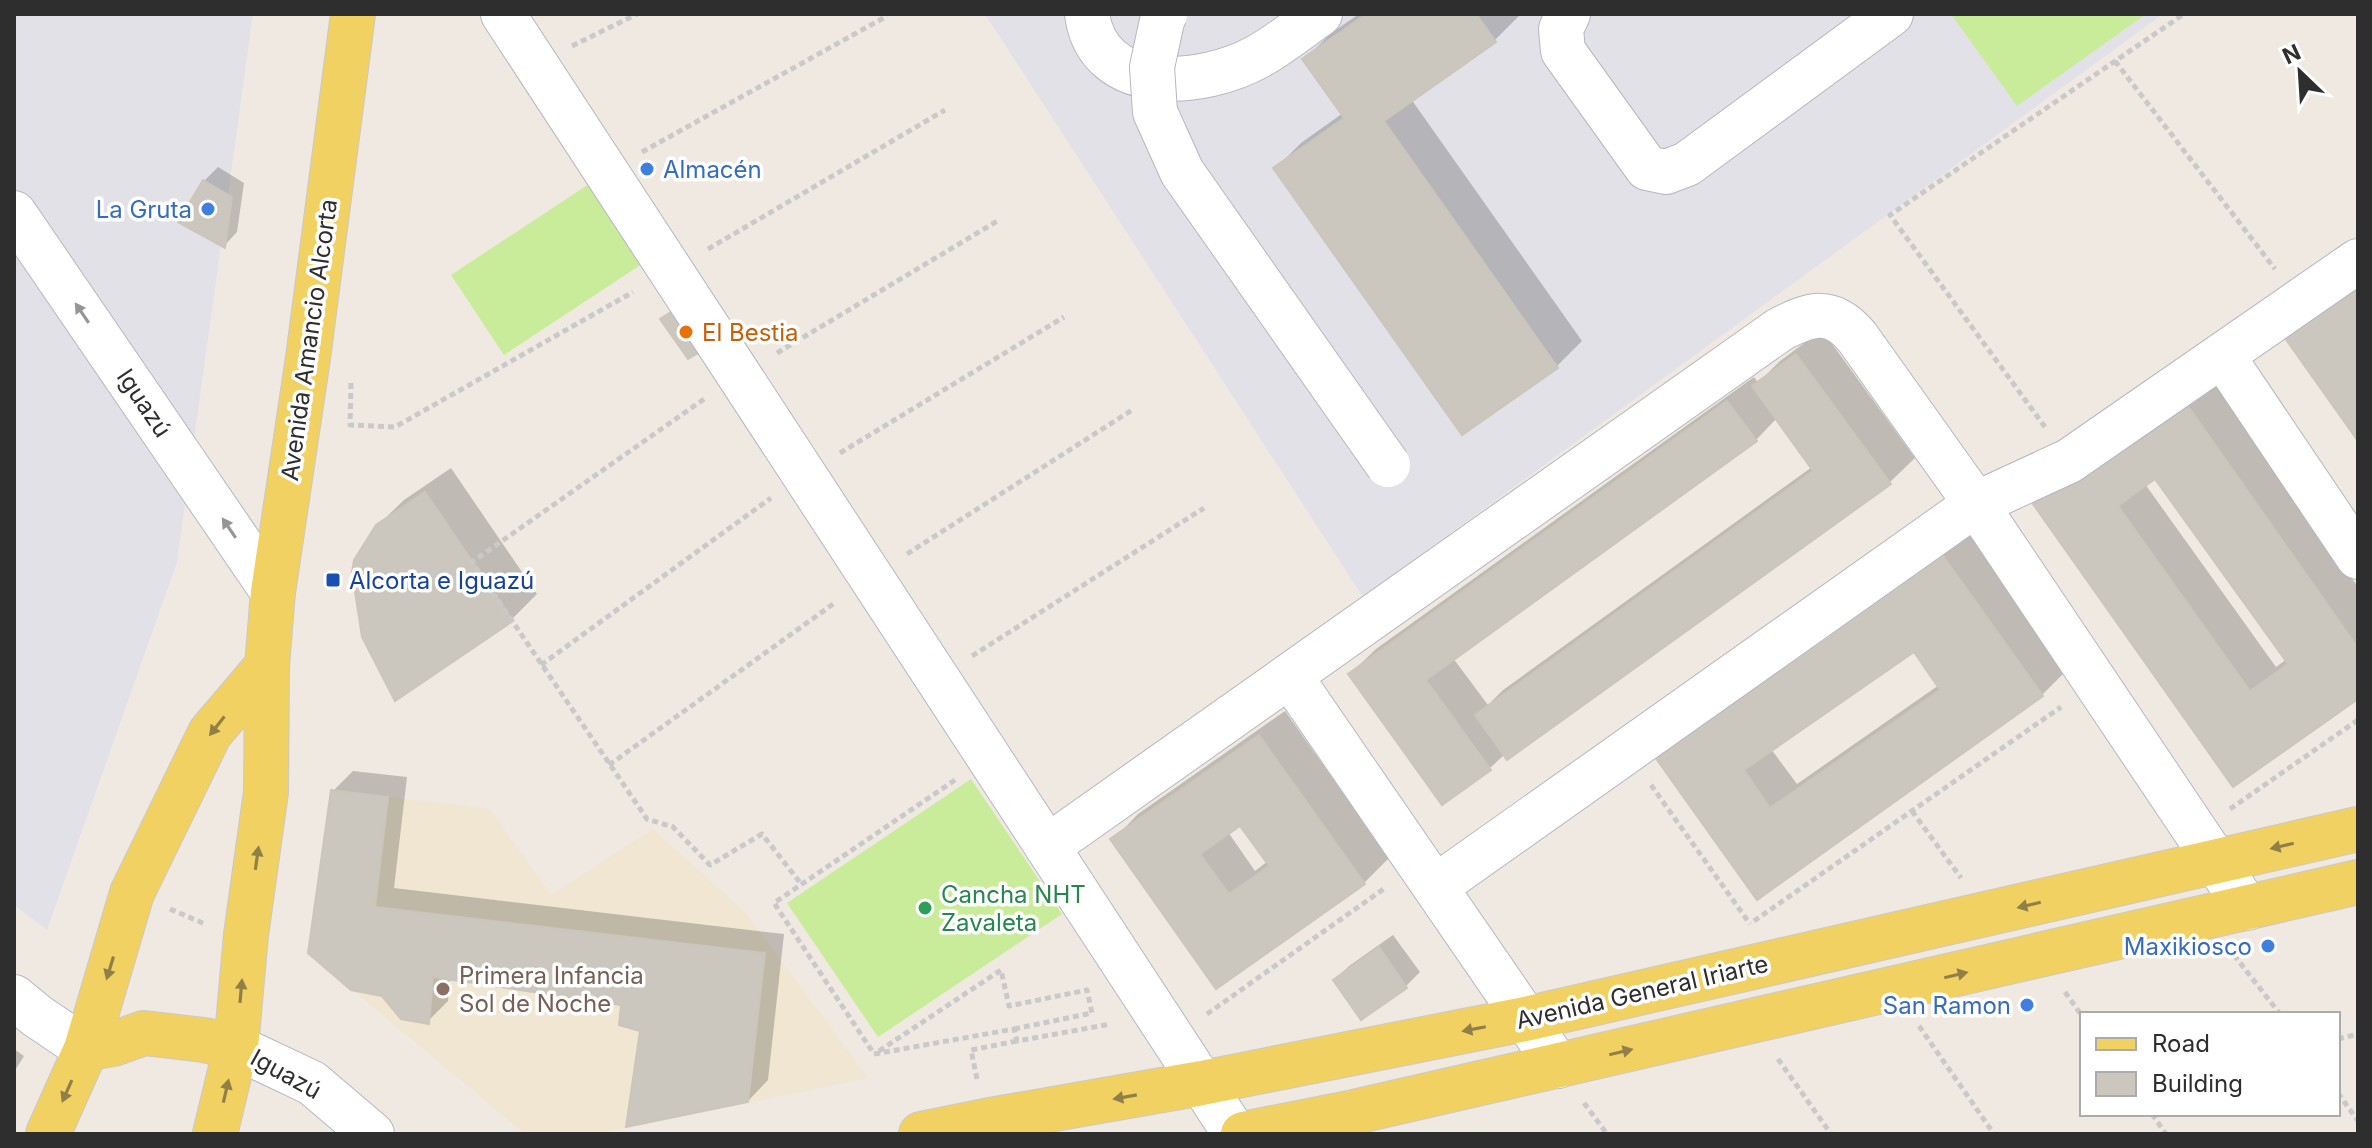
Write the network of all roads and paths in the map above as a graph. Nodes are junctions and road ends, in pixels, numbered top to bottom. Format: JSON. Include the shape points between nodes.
{"nodes":[{"id":1,"x":353,"y":14,"type":"edge"},
{"id":2,"x":503,"y":14,"type":"edge"},
{"id":3,"x":637,"y":14,"type":"edge"},
{"id":4,"x":1087,"y":14,"type":"edge"},
{"id":5,"x":1165,"y":14,"type":"edge"},
{"id":6,"x":1320,"y":14,"type":"edge"},
{"id":7,"x":1568,"y":14,"type":"edge"},
{"id":8,"x":1891,"y":14,"type":"edge"},
{"id":9,"x":2184,"y":14,"type":"edge"},
{"id":10,"x":887,"y":16,"type":"edge"},
{"id":11,"x":2115,"y":61,"type":"junction"},
{"id":12,"x":535,"y":63,"type":"junction"},
{"id":13,"x":945,"y":110,"type":"dead end"},
{"id":14,"x":606,"y":171,"type":"junction"},
{"id":15,"x":14,"y":213,"type":"edge"},
{"id":16,"x":999,"y":220,"type":"dead end"},
{"id":17,"x":2358,"y":261,"type":"edge"},
{"id":18,"x":671,"y":271,"type":"junction"},
{"id":19,"x":2300,"y":301,"type":"junction"},
{"id":20,"x":1064,"y":317,"type":"dead end"},
{"id":21,"x":2222,"y":355,"type":"junction"},
{"id":22,"x":308,"y":358,"type":"junction"},
{"id":23,"x":739,"y":375,"type":"junction"},
{"id":24,"x":1132,"y":410,"type":"dead end"},
{"id":25,"x":2069,"y":461,"type":"junction"},
{"id":26,"x":1388,"y":465,"type":"dead end"},
{"id":27,"x":804,"y":474,"type":"junction"},
{"id":28,"x":1976,"y":504,"type":"junction"},
{"id":29,"x":1204,"y":508,"type":"dead end"},
{"id":30,"x":2358,"y":557,"type":"edge"},
{"id":31,"x":871,"y":577,"type":"junction"},
{"id":32,"x":273,"y":592,"type":"junction"},
{"id":33,"x":541,"y":665,"type":"junction"},
{"id":34,"x":267,"y":666,"type":"junction"},
{"id":35,"x":1290,"y":676,"type":"junction"},
{"id":36,"x":937,"y":678,"type":"junction"},
{"id":37,"x":2095,"y":683,"type":"junction"},
{"id":38,"x":2358,"y":720,"type":"edge"},
{"id":39,"x":1628,"y":751,"type":"junction"},
{"id":40,"x":989,"y":757,"type":"junction"},
{"id":41,"x":609,"y":765,"type":"junction"},
{"id":42,"x":1912,"y":811,"type":"junction"},
{"id":43,"x":2358,"y":829,"type":"edge"},
{"id":44,"x":1047,"y":847,"type":"junction"},
{"id":45,"x":2206,"y":847,"type":"junction"},
{"id":46,"x":1428,"y":875,"type":"junction"},
{"id":47,"x":2358,"y":882,"type":"edge"},
{"id":48,"x":802,"y":885,"type":"junction"},
{"id":49,"x":165,"y":907,"type":"dead end"},
{"id":50,"x":2247,"y":908,"type":"junction"},
{"id":51,"x":1987,"y":914,"type":"junction"},
{"id":52,"x":2204,"y":917,"type":"junction"},
{"id":53,"x":213,"y":927,"type":"dead end"},
{"id":54,"x":1893,"y":989,"type":"junction"},
{"id":55,"x":14,"y":997,"type":"edge"},
{"id":56,"x":2278,"y":1012,"type":"edge"},
{"id":57,"x":1158,"y":1016,"type":"junction"},
{"id":58,"x":1525,"y":1019,"type":"junction"},
{"id":59,"x":1753,"y":1022,"type":"junction"},
{"id":60,"x":1014,"y":1029,"type":"junction"},
{"id":61,"x":1017,"y":1041,"type":"junction"},
{"id":62,"x":236,"y":1047,"type":"junction"},
{"id":63,"x":86,"y":1049,"type":"junction"},
{"id":64,"x":971,"y":1050,"type":"dead end"},
{"id":65,"x":874,"y":1054,"type":"junction"},
{"id":66,"x":1558,"y":1066,"type":"junction"},
{"id":67,"x":1202,"y":1083,"type":"junction"},
{"id":68,"x":2340,"y":1096,"type":"edge"},
{"id":69,"x":2153,"y":1116,"type":"edge"},
{"id":70,"x":2358,"y":1121,"type":"edge"},
{"id":71,"x":1356,"y":1123,"type":"edge"},
{"id":72,"x":48,"y":1134,"type":"edge"},
{"id":73,"x":215,"y":1134,"type":"edge"},
{"id":74,"x":372,"y":1134,"type":"edge"},
{"id":75,"x":921,"y":1134,"type":"edge"},
{"id":76,"x":1235,"y":1134,"type":"edge"},
{"id":77,"x":1243,"y":1134,"type":"edge"},
{"id":78,"x":1831,"y":1134,"type":"edge"},
{"id":79,"x":1994,"y":1134,"type":"edge"},
{"id":80,"x":2166,"y":1134,"type":"edge"}],
"edges":[{"from":1,"to":22,"type":"main road","name":"Avenida Amancio Alcorta"},
{"from":2,"to":12,"type":"street"},
{"from":3,"to":12,"type":"path"},
{"from":4,"to":6,"type":"street","via":[[1091,33],[1113,65],[1172,79],[1197,77],[1258,57]]},
{"from":5,"to":26,"type":"street","bridge":true,"via":[[1152,67],[1155,112],[1182,172]]},
{"from":7,"to":8,"type":"street","via":[[1561,29],[1563,51],[1647,168],[1666,172],[1687,164]]},
{"from":9,"to":11,"type":"path"},
{"from":10,"to":14,"type":"path"},
{"from":11,"to":19,"type":"path"},
{"from":11,"to":25,"type":"path","via":[[1890,215]]},
{"from":12,"to":14,"type":"street"},
{"from":13,"to":18,"type":"path"},
{"from":14,"to":18,"type":"street"},
{"from":32,"to":15,"type":"street","name":"Iguazú","one_way":true},
{"from":16,"to":23,"type":"path"},
{"from":17,"to":19,"type":"street"},
{"from":18,"to":22,"type":"path","via":[[395,427],[350,425],[352,362]]},
{"from":18,"to":23,"type":"street"},
{"from":19,"to":21,"type":"street"},
{"from":20,"to":27,"type":"path"},
{"from":21,"to":25,"type":"street"},
{"from":21,"to":30,"type":"street"},
{"from":22,"to":32,"type":"main road","name":"Avenida Amancio Alcorta"},
{"from":23,"to":27,"type":"street"},
{"from":23,"to":33,"type":"path","via":[[472,562]]},
{"from":24,"to":31,"type":"path"},
{"from":25,"to":28,"type":"street"},
{"from":27,"to":31,"type":"street"},
{"from":27,"to":33,"type":"path"},
{"from":28,"to":35,"type":"street","via":[[1849,327],[1839,319],[1800,319]]},
{"from":28,"to":37,"type":"street"},
{"from":28,"to":39,"type":"street"},
{"from":29,"to":36,"type":"path"},
{"from":31,"to":36,"type":"street"},
{"from":31,"to":41,"type":"path"},
{"from":32,"to":34,"type":"main road","name":"Avenida Amancio Alcorta"},
{"from":33,"to":41,"type":"path"},
{"from":62,"to":34,"type":"main road","name":"Avenida Amancio Alcorta","one_way":true,"via":[[266,792]]},
{"from":34,"to":63,"type":"main road","one_way":true,"via":[[210,733],[132,893]]},
{"from":35,"to":44,"type":"street"},
{"from":35,"to":46,"type":"street"},
{"from":36,"to":40,"type":"street"},
{"from":37,"to":42,"type":"path"},
{"from":37,"to":45,"type":"street"},
{"from":38,"to":45,"type":"path"},
{"from":39,"to":42,"type":"path","via":[[1750,924]]},
{"from":39,"to":46,"type":"street"},
{"from":40,"to":44,"type":"street"},
{"from":40,"to":48,"type":"path"},
{"from":41,"to":48,"type":"path","via":[[647,819],[673,827],[710,865],[762,834]]},
{"from":42,"to":51,"type":"path"},
{"from":43,"to":45,"type":"main road","name":"Avenida General Iriarte","one_way":true},
{"from":44,"to":57,"type":"street"},
{"from":45,"to":50,"type":"street"},
{"from":45,"to":51,"type":"main road","name":"Avenida General Iriarte","one_way":true},
{"from":46,"to":57,"type":"path","via":[[1199,1019]]},
{"from":46,"to":58,"type":"street"},
{"from":47,"to":50,"type":"main road"},
{"from":48,"to":65,"type":"path","via":[[774,903]]},
{"from":49,"to":53,"type":"path"},
{"from":50,"to":52,"type":"main road"},
{"from":51,"to":58,"type":"main road","name":"Avenida General Iriarte"},
{"from":54,"to":52,"type":"main road","one_way":true},
{"from":52,"to":56,"type":"path"},
{"from":54,"to":59,"type":"main road"},
{"from":54,"to":79,"type":"path"},
{"from":55,"to":63,"type":"street"},
{"from":57,"to":61,"type":"path"},
{"from":57,"to":67,"type":"street"},
{"from":58,"to":66,"type":"street"},
{"from":58,"to":67,"type":"main road","name":"Avenida General Iriarte","one_way":true},
{"from":66,"to":59,"type":"main road","one_way":true},
{"from":59,"to":78,"type":"path"},
{"from":60,"to":61,"type":"path"},
{"from":60,"to":65,"type":"path"},
{"from":60,"to":65,"type":"path","via":[[1092,1013],[1087,990],[1009,1006],[1001,970]]},
{"from":61,"to":64,"type":"path"},
{"from":62,"to":63,"type":"main road","via":[[144,1033]]},
{"from":73,"to":62,"type":"main road","name":"Avenida Amancio Alcorta","one_way":true},
{"from":62,"to":74,"type":"street","name":"Iguazú","via":[[312,1083]]},
{"from":63,"to":72,"type":"main road","one_way":true},
{"from":66,"to":71,"type":"main road"},
{"from":67,"to":75,"type":"main road","name":"Avenida General Iriarte","one_way":true},
{"from":67,"to":76,"type":"street"},
{"from":68,"to":70,"type":"path"},
{"from":69,"to":80,"type":"path"},
{"from":71,"to":77,"type":"main road"}]}
